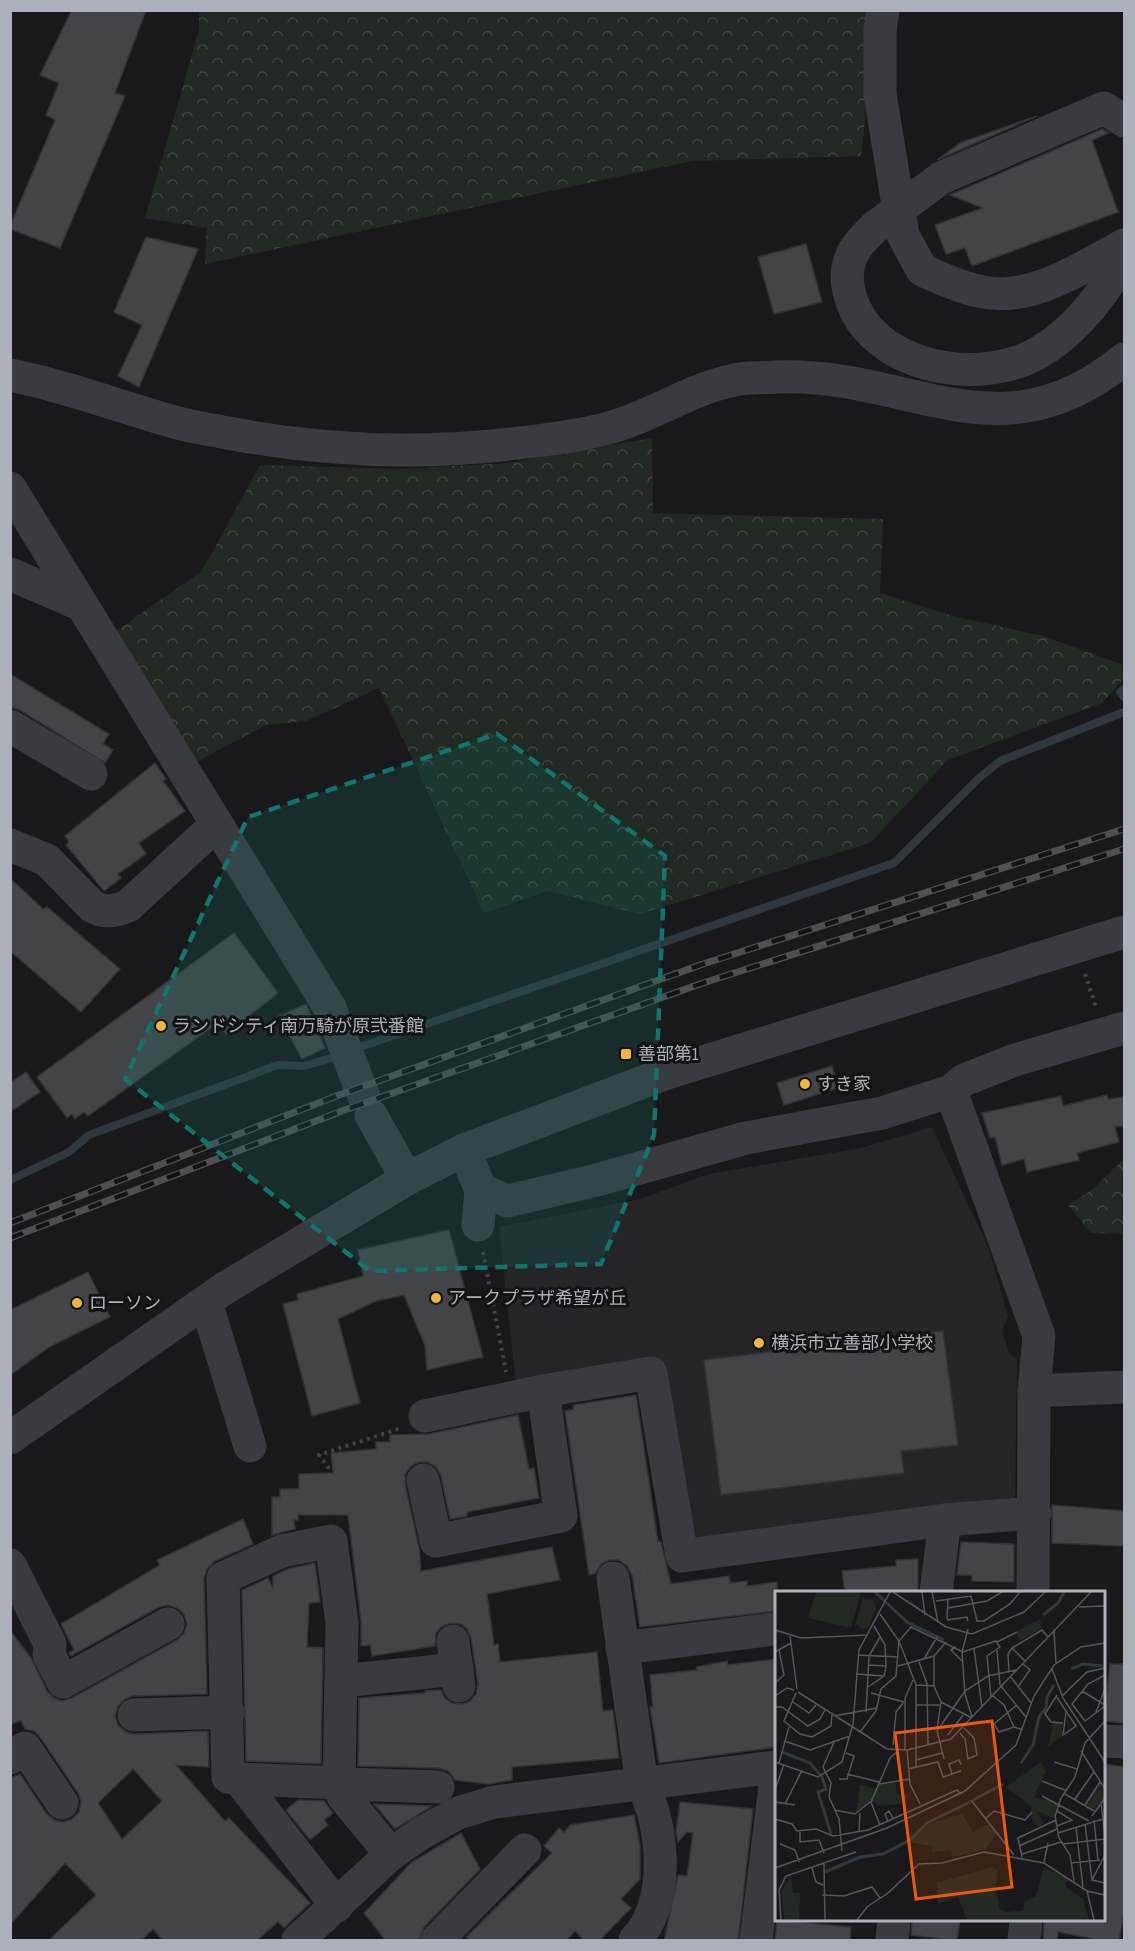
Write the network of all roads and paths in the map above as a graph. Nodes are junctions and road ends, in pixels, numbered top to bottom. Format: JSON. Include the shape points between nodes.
{"nodes":[{"id":1,"x":884,"y":10,"type":"edge"},
{"id":2,"x":1125,"y":121,"type":"edge"},
{"id":3,"x":1125,"y":245,"type":"edge"},
{"id":4,"x":1125,"y":258,"type":"edge"},
{"id":5,"x":1125,"y":359,"type":"edge"},
{"id":6,"x":10,"y":375,"type":"edge"},
{"id":7,"x":10,"y":488,"type":"edge"},
{"id":8,"x":10,"y":574,"type":"edge"},
{"id":9,"x":81,"y":605,"type":"junction"},
{"id":10,"x":10,"y":726,"type":"edge"},
{"id":11,"x":91,"y":774,"type":"dead end"},
{"id":12,"x":216,"y":825,"type":"junction"},
{"id":13,"x":10,"y":845,"type":"edge"},
{"id":14,"x":1125,"y":932,"type":"edge"},
{"id":15,"x":1085,"y":973,"type":"dead end"},
{"id":16,"x":1112,"y":1021,"type":"edge"},
{"id":17,"x":354,"y":1071,"type":"tunnel mouth"},
{"id":18,"x":951,"y":1091,"type":"junction"},
{"id":19,"x":371,"y":1115,"type":"tunnel mouth"},
{"id":20,"x":464,"y":1150,"type":"junction"},
{"id":21,"x":407,"y":1179,"type":"junction"},
{"id":22,"x":481,"y":1190,"type":"junction"},
{"id":23,"x":478,"y":1225,"type":"joint"},
{"id":24,"x":206,"y":1302,"type":"junction"},
{"id":25,"x":507,"y":1379,"type":"dead end"},
{"id":26,"x":1125,"y":1387,"type":"edge"},
{"id":27,"x":543,"y":1391,"type":"junction"},
{"id":28,"x":1034,"y":1391,"type":"junction"},
{"id":29,"x":425,"y":1416,"type":"joint"},
{"id":30,"x":10,"y":1438,"type":"edge"},
{"id":31,"x":250,"y":1446,"type":"dead end"},
{"id":32,"x":423,"y":1480,"type":"dead end"},
{"id":33,"x":1035,"y":1513,"type":"junction"},
{"id":34,"x":945,"y":1520,"type":"junction"},
{"id":35,"x":330,"y":1542,"type":"junction"},
{"id":36,"x":682,"y":1556,"type":"junction"},
{"id":37,"x":10,"y":1565,"type":"edge"},
{"id":38,"x":613,"y":1578,"type":"joint"},
{"id":39,"x":936,"y":1591,"type":"edge"},
{"id":40,"x":1033,"y":1591,"type":"edge"},
{"id":41,"x":168,"y":1624,"type":"dead end"},
{"id":42,"x":775,"y":1629,"type":"edge"},
{"id":43,"x":622,"y":1648,"type":"junction"},
{"id":44,"x":456,"y":1666,"type":"dead end"},
{"id":45,"x":341,"y":1681,"type":"junction"},
{"id":46,"x":228,"y":1712,"type":"junction"},
{"id":47,"x":134,"y":1715,"type":"dead end"},
{"id":48,"x":1105,"y":1741,"type":"edge"},
{"id":49,"x":1125,"y":1742,"type":"edge"},
{"id":50,"x":10,"y":1758,"type":"edge"},
{"id":51,"x":775,"y":1767,"type":"edge"},
{"id":52,"x":239,"y":1779,"type":"junction"},
{"id":53,"x":339,"y":1783,"type":"junction"},
{"id":54,"x":642,"y":1785,"type":"junction"},
{"id":55,"x":438,"y":1787,"type":"dead end"},
{"id":56,"x":775,"y":1794,"type":"edge"},
{"id":57,"x":62,"y":1803,"type":"dead end"},
{"id":58,"x":525,"y":1850,"type":"dead end"},
{"id":59,"x":391,"y":1854,"type":"junction"},
{"id":60,"x":337,"y":1906,"type":"junction"},
{"id":61,"x":894,"y":1921,"type":"edge"},
{"id":62,"x":1026,"y":1921,"type":"edge"},
{"id":63,"x":640,"y":1938,"type":"edge"},
{"id":64,"x":298,"y":1941,"type":"edge"},
{"id":65,"x":437,"y":1941,"type":"edge"},
{"id":66,"x":756,"y":1941,"type":"edge"},
{"id":67,"x":892,"y":1941,"type":"edge"},
{"id":68,"x":1024,"y":1941,"type":"edge"}],
"edges":[{"from":1,"to":3,"type":"street","via":[[880,30],[880,94],[903,235],[922,270],[980,292],[1010,293],[1050,284]]},
{"from":2,"to":4,"type":"street","bridge":true,"via":[[1104,108],[941,178],[875,227],[854,250],[846,284],[865,328],[886,348],[950,368],[980,369],[1009,366],[1059,338],[1102,295]]},
{"from":5,"to":6,"type":"street","via":[[1103,377],[1049,403],[1002,409],[968,407],[835,380],[730,380],[613,427],[530,442],[450,450],[372,450],[277,442],[173,422],[58,384]]},
{"from":7,"to":9,"type":"street"},
{"from":8,"to":9,"type":"street"},
{"from":9,"to":12,"type":"street"},
{"from":10,"to":11,"type":"street"},
{"from":12,"to":13,"type":"street","via":[[128,906],[116,911],[100,911],[47,860]]},
{"from":12,"to":17,"type":"street","via":[[330,1008]]},
{"from":14,"to":20,"type":"street","via":[[664,1074]]},
{"from":15,"to":16,"type":"path"},
{"from":16,"to":18,"type":"street","via":[[964,1080]]},
{"from":18,"to":22,"type":"street","via":[[882,1113],[746,1138],[508,1201]]},
{"from":18,"to":28,"type":"street","via":[[1039,1336]]},
{"from":19,"to":21,"type":"street"},
{"from":20,"to":21,"type":"street"},
{"from":20,"to":22,"type":"street"},
{"from":21,"to":24,"type":"street"},
{"from":22,"to":23,"type":"street"},
{"from":23,"to":25,"type":"path"},
{"from":24,"to":30,"type":"street"},
{"from":24,"to":31,"type":"street"},
{"from":26,"to":28,"type":"street"},
{"from":27,"to":29,"type":"street"},
{"from":27,"to":32,"type":"street","via":[[561,1516],[436,1541]]},
{"from":27,"to":36,"type":"street","via":[[651,1373]]},
{"from":28,"to":33,"type":"street"},
{"from":29,"to":35,"type":"path","via":[[423,1421],[319,1455],[328,1467]]},
{"from":33,"to":34,"type":"street"},
{"from":33,"to":40,"type":"street"},
{"from":34,"to":36,"type":"street"},
{"from":34,"to":39,"type":"street"},
{"from":35,"to":45,"type":"street","via":[[342,1623]]},
{"from":35,"to":46,"type":"street","via":[[282,1551],[223,1578]]},
{"from":36,"to":38,"type":"path","via":[[677,1566]]},
{"from":37,"to":41,"type":"street","via":[[50,1644],[49,1655],[63,1682]]},
{"from":38,"to":43,"type":"street"},
{"from":42,"to":43,"type":"street"},
{"from":43,"to":54,"type":"street"},
{"from":44,"to":45,"type":"street"},
{"from":45,"to":53,"type":"street"},
{"from":46,"to":47,"type":"street"},
{"from":46,"to":52,"type":"street","via":[[228,1777]]},
{"from":48,"to":49,"type":"street"},
{"from":50,"to":57,"type":"street","via":[[25,1748]]},
{"from":51,"to":54,"type":"street"},
{"from":52,"to":53,"type":"street"},
{"from":52,"to":60,"type":"street"},
{"from":53,"to":55,"type":"street"},
{"from":53,"to":59,"type":"street","via":[[343,1796]]},
{"from":54,"to":59,"type":"street","via":[[519,1805],[494,1802],[458,1814]]},
{"from":54,"to":63,"type":"street","via":[[652,1803],[661,1843],[656,1908]]},
{"from":56,"to":66,"type":"street"},
{"from":58,"to":65,"type":"street"},
{"from":59,"to":60,"type":"street"},
{"from":60,"to":64,"type":"street"},
{"from":61,"to":67,"type":"street"},
{"from":62,"to":68,"type":"street"}]}
